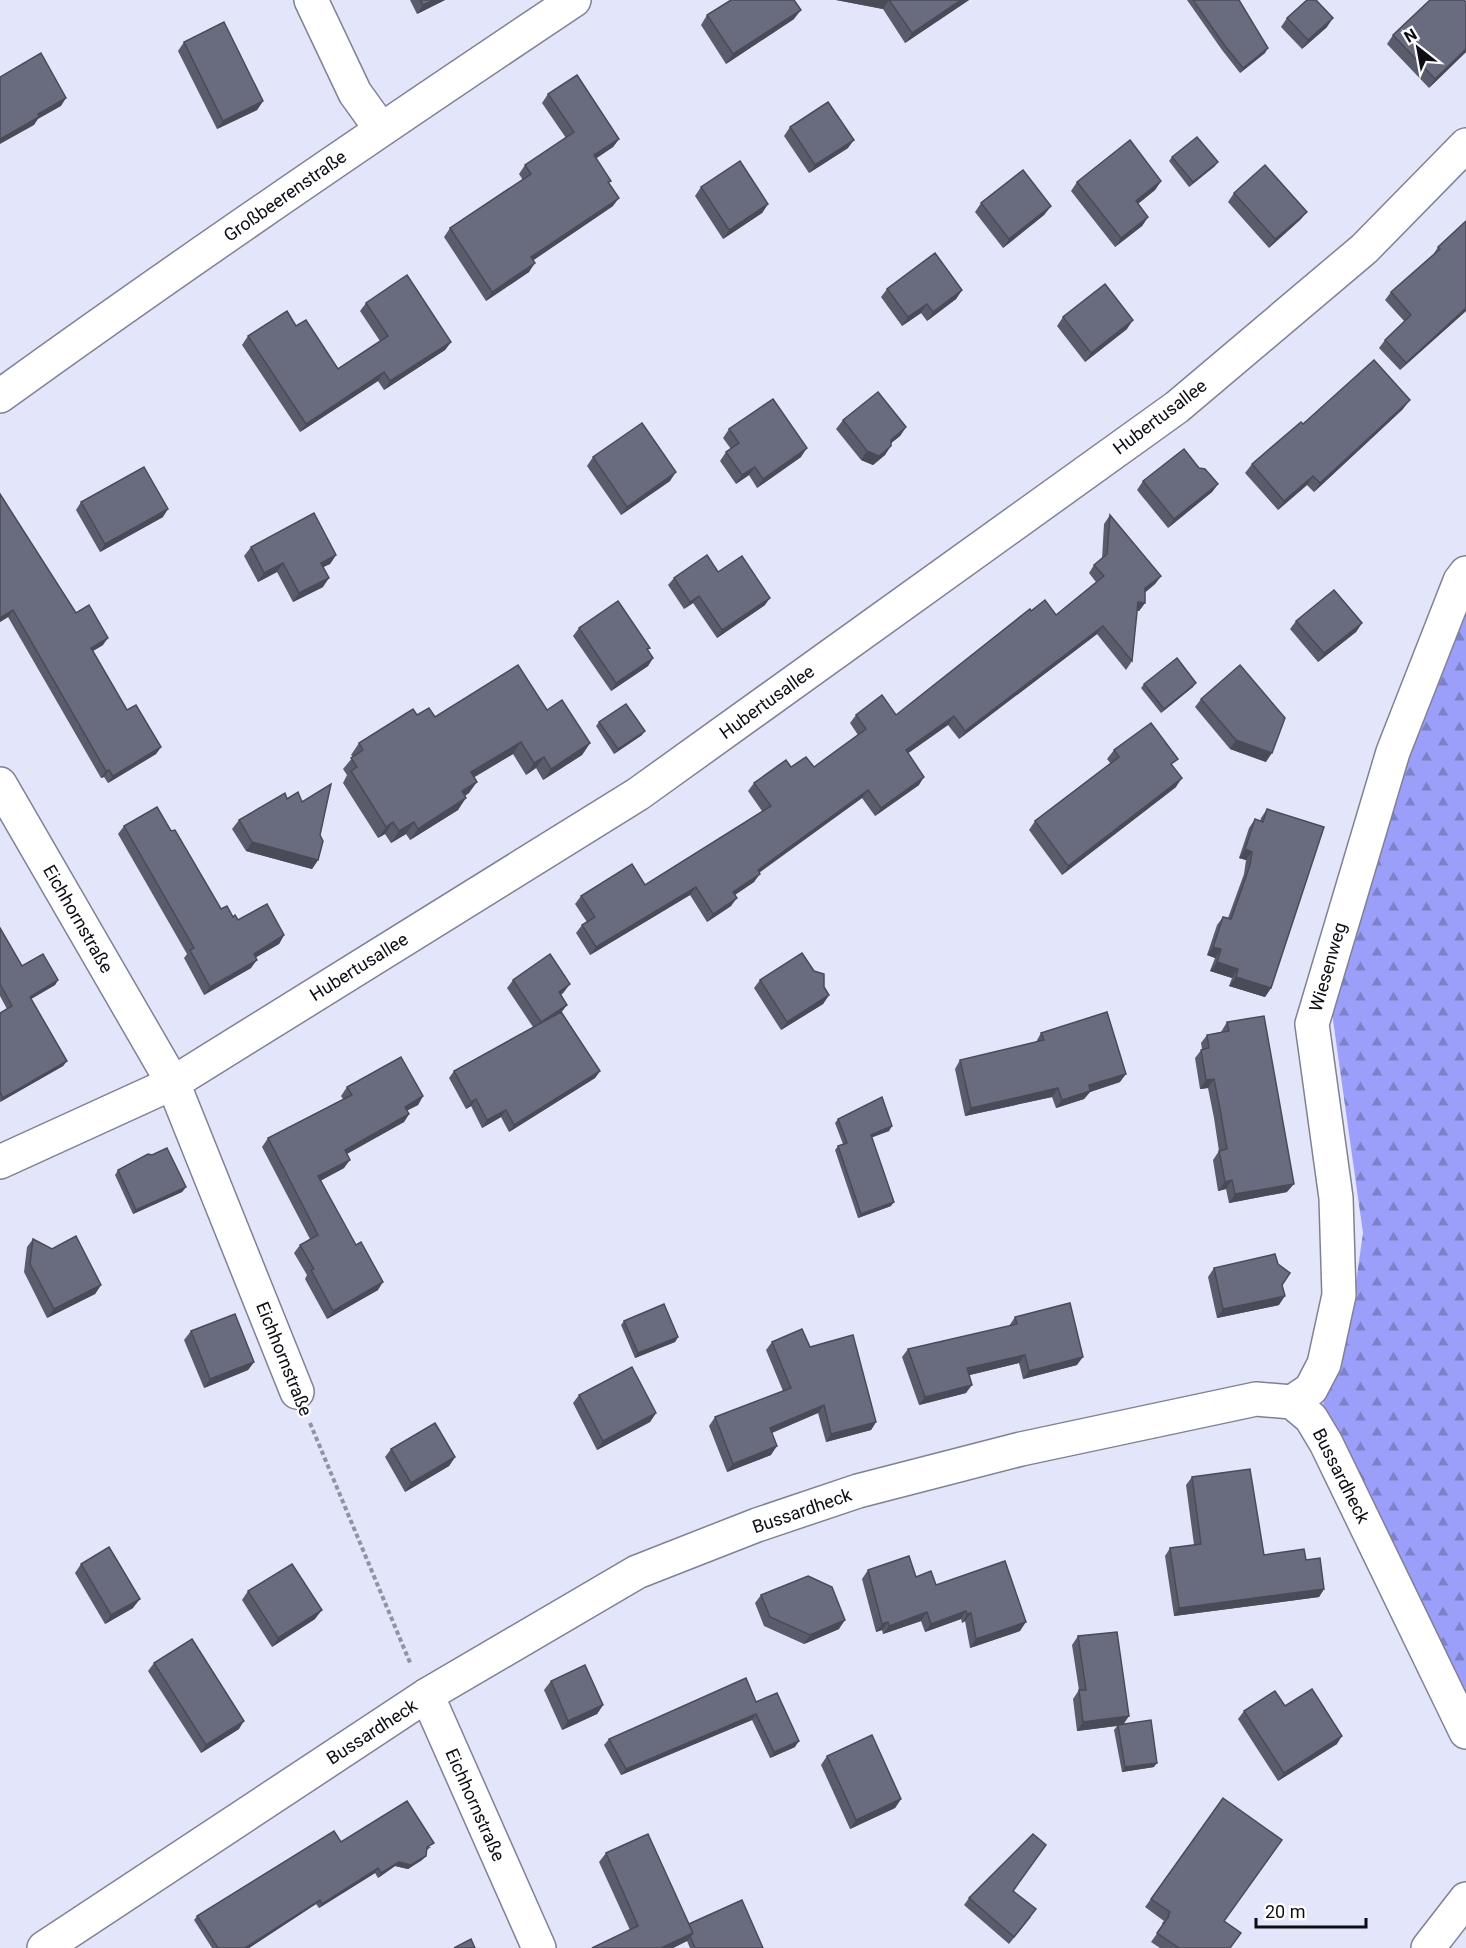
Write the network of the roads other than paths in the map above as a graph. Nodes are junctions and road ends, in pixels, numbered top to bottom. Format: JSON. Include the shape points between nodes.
{"nodes":[{"id":1,"x":311,"y":0,"type":"edge"},
{"id":2,"x":574,"y":0,"type":"edge"},
{"id":3,"x":381,"y":129,"type":"junction"},
{"id":4,"x":1466,"y":146,"type":"edge"},
{"id":5,"x":0,"y":396,"type":"edge"},
{"id":6,"x":1466,"y":573,"type":"edge"},
{"id":7,"x":0,"y":784,"type":"edge"},
{"id":8,"x":173,"y":1083,"type":"junction"},
{"id":9,"x":0,"y":1162,"type":"edge"},
{"id":10,"x":297,"y":1392,"type":"road end"},
{"id":11,"x":1292,"y":1402,"type":"junction"},
{"id":12,"x":427,"y":1695,"type":"junction"},
{"id":13,"x":1466,"y":1732,"type":"edge"},
{"id":14,"x":1466,"y":1899,"type":"edge"},
{"id":15,"x":44,"y":1948,"type":"edge"},
{"id":16,"x":539,"y":1948,"type":"edge"},
{"id":17,"x":1428,"y":1948,"type":"edge"}],
"edges":[{"from":1,"to":3,"type":"street","via":[[355,93]]},
{"from":2,"to":3,"type":"street","name":"Großbeerenstraße"},
{"from":3,"to":5,"type":"street","name":"Großbeerenstraße"},
{"from":4,"to":8,"type":"street","name":"Hubertusallee","via":[[1364,249],[1177,407],[638,794]]},
{"from":6,"to":11,"type":"street","name":"Wiesenweg","via":[[1393,752],[1312,1024],[1336,1197],[1339,1295],[1324,1364],[1311,1389]]},
{"from":7,"to":8,"type":"street","name":"Eichhornstraße"},
{"from":8,"to":9,"type":"street","name":"Hubertusallee"},
{"from":8,"to":10,"type":"street","name":"Eichhornstraße"},
{"from":11,"to":12,"type":"street","name":"Bussardheck","via":[[1256,1399],[1021,1449],[858,1491],[757,1525],[637,1572]]},
{"from":11,"to":13,"type":"street","name":"Bussardheck","via":[[1311,1418],[1326,1443]]},
{"from":12,"to":15,"type":"street","name":"Bussardheck"},
{"from":12,"to":16,"type":"street","name":"Eichhornstraße"},
{"from":14,"to":17,"type":"street"}]}
